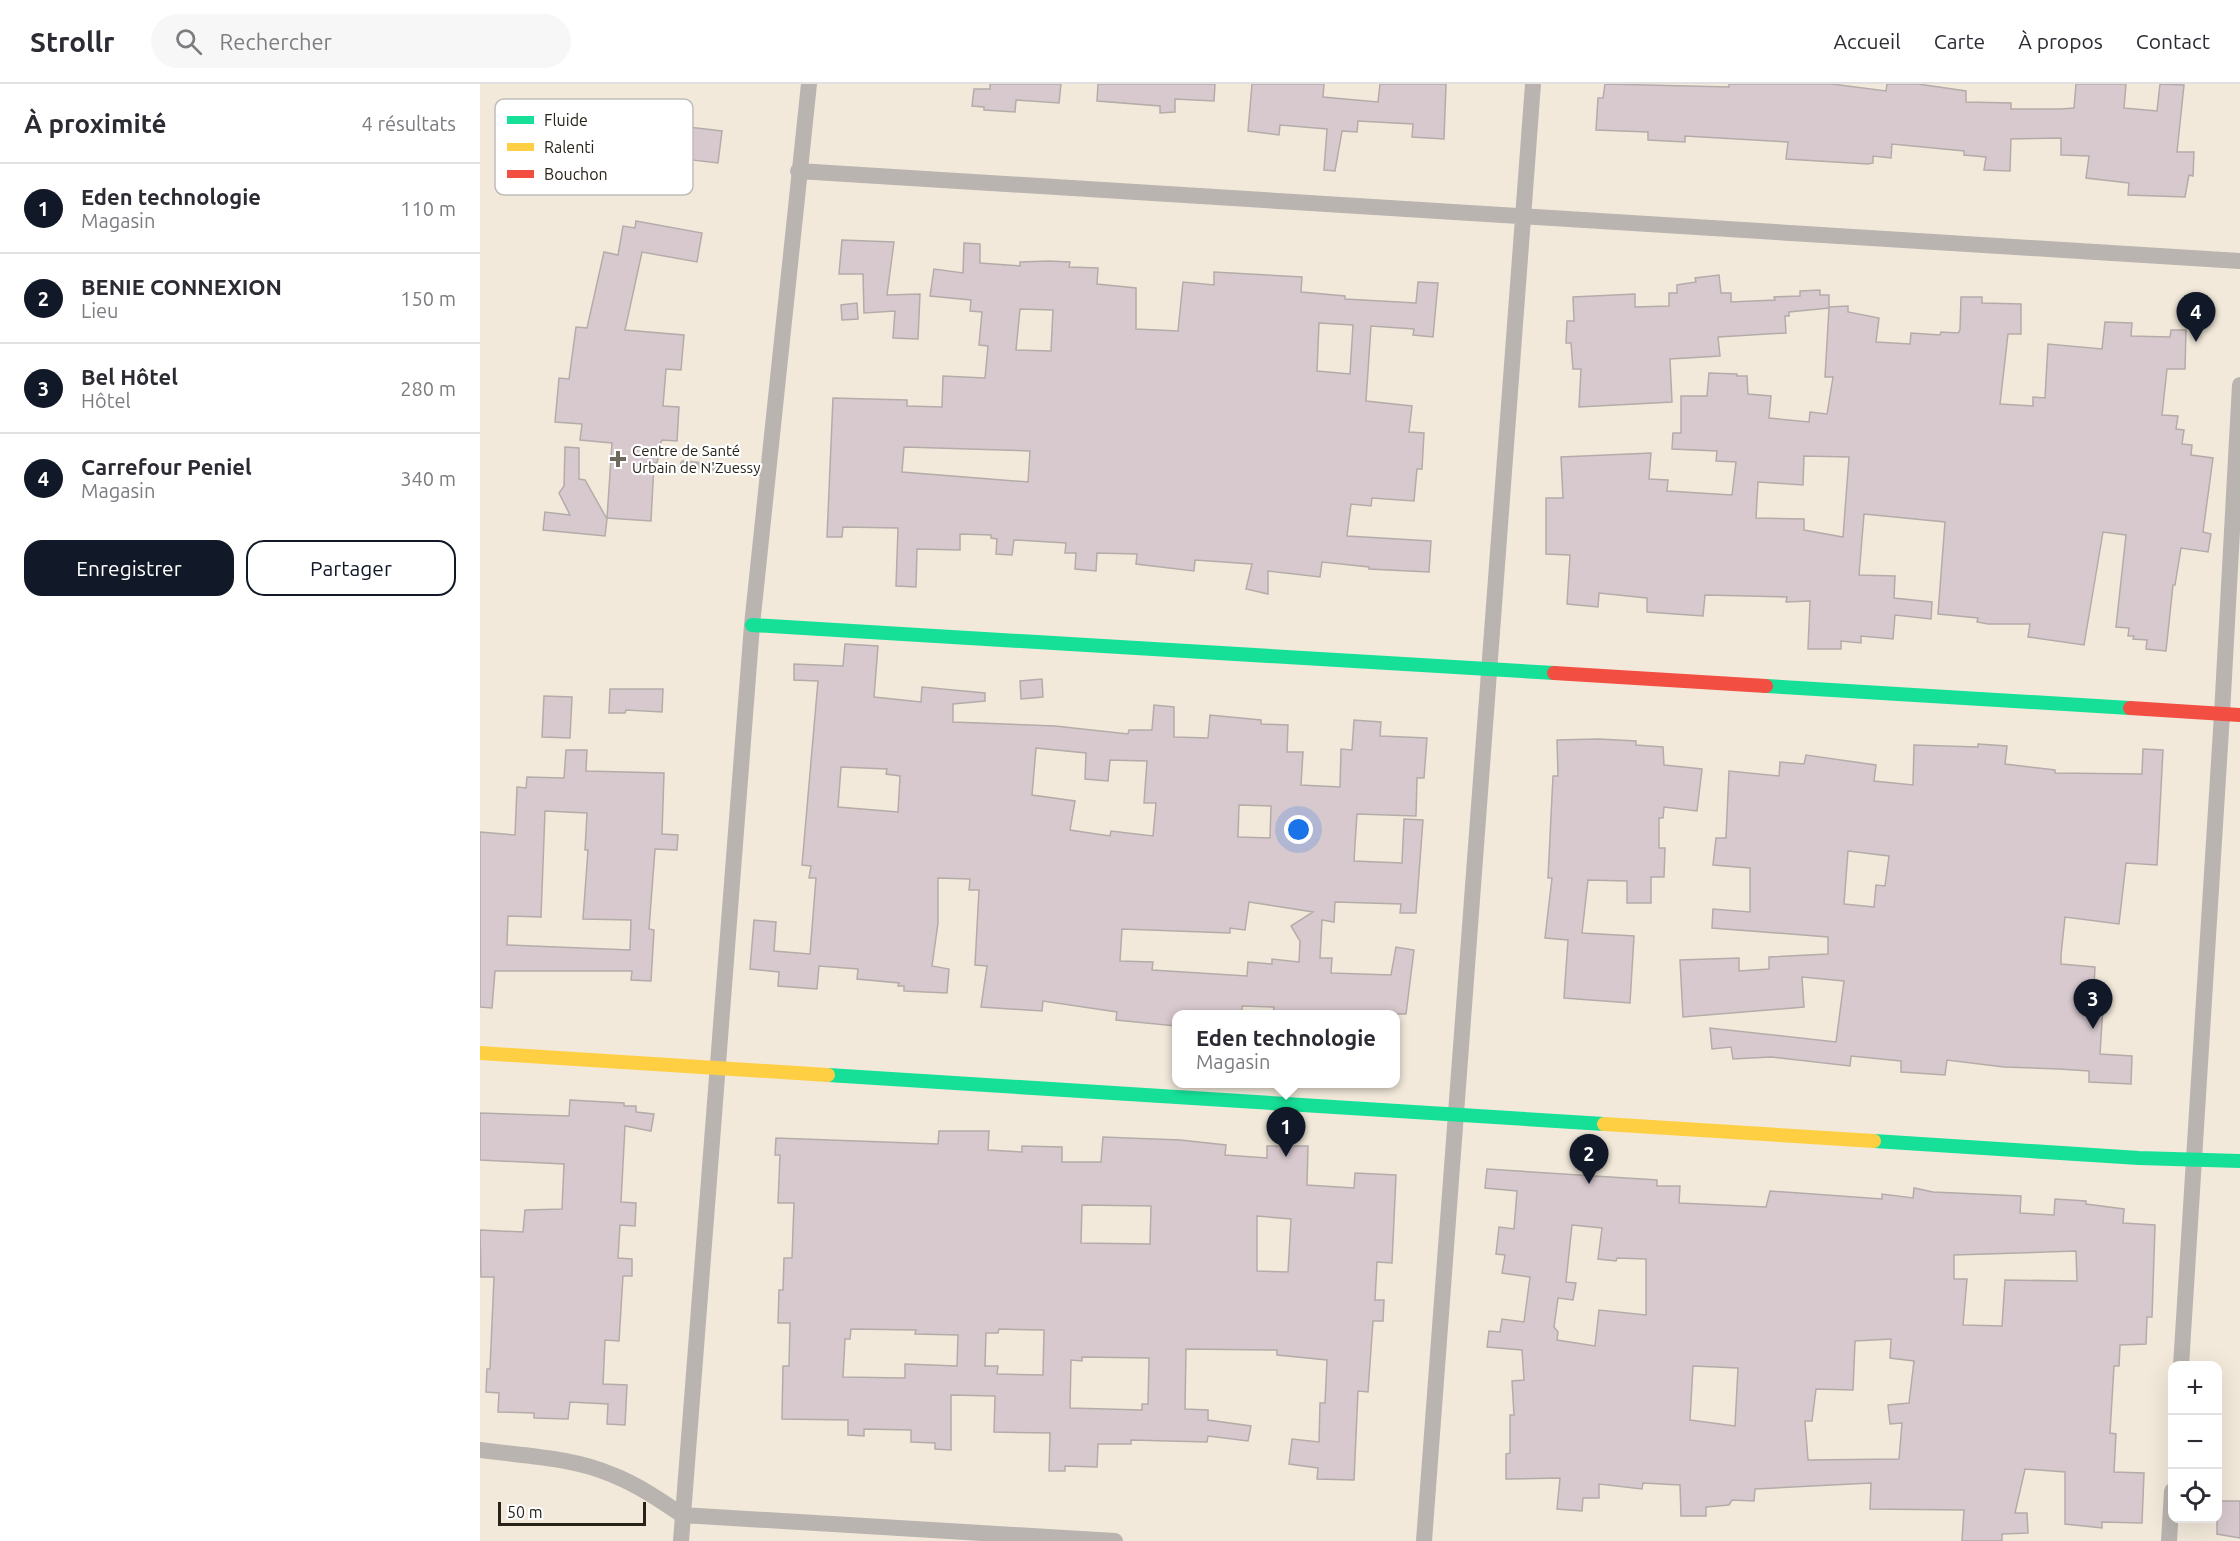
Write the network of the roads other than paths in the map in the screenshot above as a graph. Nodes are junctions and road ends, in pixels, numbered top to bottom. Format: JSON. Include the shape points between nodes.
{"nodes":[{"id":1,"x":809,"y":84,"type":"edge"},
{"id":2,"x":1533,"y":84,"type":"edge"},
{"id":3,"x":798,"y":171,"type":"junction"},
{"id":4,"x":1523,"y":217,"type":"junction"},
{"id":5,"x":2240,"y":261,"type":"edge"},
{"id":6,"x":2240,"y":385,"type":"edge"},
{"id":7,"x":684,"y":464,"type":"dead end"},
{"id":8,"x":768,"y":473,"type":"junction"},
{"id":9,"x":752,"y":625,"type":"junction"},
{"id":10,"x":1488,"y":670,"type":"junction"},
{"id":11,"x":2222,"y":714,"type":"junction"},
{"id":12,"x":2240,"y":715,"type":"edge"},
{"id":13,"x":480,"y":1053,"type":"edge"},
{"id":14,"x":718,"y":1069,"type":"junction"},
{"id":15,"x":1454,"y":1116,"type":"junction"},
{"id":16,"x":2195,"y":1160,"type":"junction"},
{"id":17,"x":2240,"y":1161,"type":"edge"},
{"id":18,"x":2181,"y":1361,"type":"edge"},
{"id":19,"x":480,"y":1450,"type":"edge"},
{"id":20,"x":682,"y":1515,"type":"junction"},
{"id":21,"x":2170,"y":1523,"type":"edge"},
{"id":22,"x":681,"y":1541,"type":"edge"},
{"id":23,"x":1115,"y":1541,"type":"edge"},
{"id":24,"x":1424,"y":1541,"type":"edge"},
{"id":25,"x":2169,"y":1541,"type":"edge"}],
"edges":[{"from":1,"to":3,"type":"street"},
{"from":2,"to":4,"type":"street"},
{"from":3,"to":4,"type":"street"},
{"from":3,"to":8,"type":"street"},
{"from":4,"to":5,"type":"street"},
{"from":4,"to":10,"type":"street"},
{"from":6,"to":11,"type":"street"},
{"from":7,"to":8,"type":"lane"},
{"from":8,"to":9,"type":"street"},
{"from":9,"to":10,"type":"street"},
{"from":9,"to":14,"type":"street"},
{"from":10,"to":11,"type":"street"},
{"from":10,"to":15,"type":"street"},
{"from":11,"to":12,"type":"street"},
{"from":11,"to":16,"type":"street"},
{"from":13,"to":14,"type":"street"},
{"from":14,"to":15,"type":"street"},
{"from":14,"to":20,"type":"street"},
{"from":15,"to":16,"type":"street"},
{"from":15,"to":24,"type":"street"},
{"from":16,"to":17,"type":"street"},
{"from":16,"to":18,"type":"street"},
{"from":19,"to":20,"type":"street","via":[[568,1462],[612,1474]]},
{"from":20,"to":22,"type":"street"},
{"from":20,"to":23,"type":"street"},
{"from":21,"to":25,"type":"street"}]}
